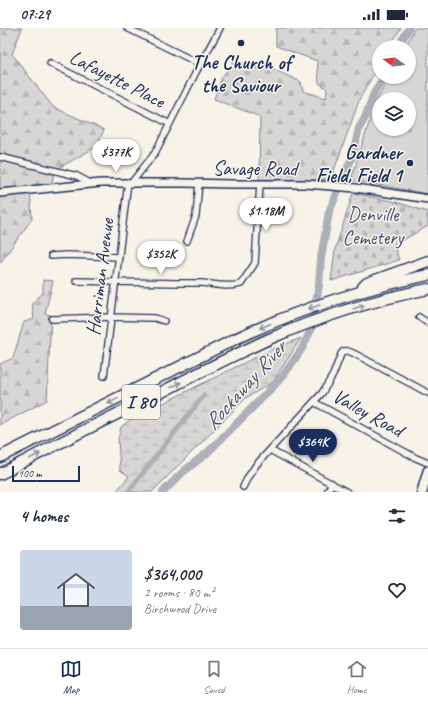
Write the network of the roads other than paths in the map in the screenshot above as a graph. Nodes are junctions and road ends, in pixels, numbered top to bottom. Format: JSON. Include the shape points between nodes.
{"nodes":[{"id":1,"x":127,"y":28,"type":"edge"},
{"id":2,"x":220,"y":28,"type":"edge"},
{"id":3,"x":50,"y":63,"type":"dead end"},
{"id":4,"x":200,"y":64,"type":"junction"},
{"id":5,"x":170,"y":124,"type":"junction"},
{"id":6,"x":0,"y":157,"type":"edge"},
{"id":7,"x":130,"y":182,"type":"junction"},
{"id":8,"x":199,"y":183,"type":"junction"},
{"id":9,"x":92,"y":184,"type":"junction"},
{"id":10,"x":260,"y":184,"type":"junction"},
{"id":11,"x":0,"y":193,"type":"edge"},
{"id":12,"x":428,"y":199,"type":"edge"},
{"id":13,"x":187,"y":241,"type":"dead end"},
{"id":14,"x":51,"y":256,"type":"dead end"},
{"id":15,"x":119,"y":257,"type":"junction"},
{"id":16,"x":428,"y":261,"type":"edge"},
{"id":17,"x":428,"y":275,"type":"edge"},
{"id":18,"x":76,"y":281,"type":"dead end"},
{"id":19,"x":116,"y":282,"type":"junction"},
{"id":20,"x":428,"y":289,"type":"edge"},
{"id":21,"x":358,"y":292,"type":"junction"},
{"id":22,"x":111,"y":317,"type":"junction"},
{"id":23,"x":419,"y":317,"type":"dead end"},
{"id":24,"x":52,"y":319,"type":"dead end"},
{"id":25,"x":164,"y":320,"type":"dead end"},
{"id":26,"x":428,"y":323,"type":"edge"},
{"id":27,"x":104,"y":376,"type":"dead end"},
{"id":28,"x":428,"y":393,"type":"edge"},
{"id":29,"x":314,"y":402,"type":"junction"},
{"id":30,"x":270,"y":450,"type":"junction"},
{"id":31,"x":0,"y":457,"type":"edge"},
{"id":32,"x":428,"y":463,"type":"edge"},
{"id":33,"x":428,"y":471,"type":"edge"},
{"id":34,"x":0,"y":474,"type":"edge"},
{"id":35,"x":332,"y":483,"type":"junction"},
{"id":36,"x":243,"y":487,"type":"dead end"},
{"id":37,"x":327,"y":492,"type":"edge"},
{"id":38,"x":347,"y":492,"type":"edge"},
{"id":39,"x":422,"y":492,"type":"edge"}],
"edges":[{"from":1,"to":4,"type":"street"},
{"from":2,"to":4,"type":"street"},
{"from":3,"to":5,"type":"street","name":"Lafayette Place"},
{"from":4,"to":5,"type":"street"},
{"from":5,"to":7,"type":"street","via":[[155,153]]},
{"from":6,"to":9,"type":"street","via":[[77,176]]},
{"from":7,"to":8,"type":"street","name":"Savage Road"},
{"from":7,"to":9,"type":"street","name":"Savage Road"},
{"from":7,"to":15,"type":"street","name":"Harriman Avenue"},
{"from":8,"to":10,"type":"street","name":"Savage Road"},
{"from":8,"to":13,"type":"street","via":[[196,216]]},
{"from":9,"to":11,"type":"street","name":"Savage Road"},
{"from":10,"to":12,"type":"street","name":"Savage Road","via":[[317,184]]},
{"from":10,"to":19,"type":"street","via":[[255,263],[241,284],[236,286]]},
{"from":14,"to":15,"type":"street"},
{"from":15,"to":19,"type":"street","name":"Harriman Avenue"},
{"from":16,"to":21,"type":"highway","via":[[367,283]]},
{"from":17,"to":21,"type":"highway","number":"I 80"},
{"from":18,"to":19,"type":"street"},
{"from":19,"to":22,"type":"street","name":"Harriman Avenue"},
{"from":34,"to":20,"type":"highway","number":"I 80","one_way":true,"via":[[283,333],[372,303]]},
{"from":21,"to":31,"type":"highway","number":"I 80","one_way":true,"via":[[296,313],[235,339]]},
{"from":22,"to":24,"type":"street"},
{"from":22,"to":25,"type":"street"},
{"from":22,"to":27,"type":"street","name":"Harriman Avenue"},
{"from":23,"to":26,"type":"street"},
{"from":28,"to":29,"type":"street","via":[[346,350],[341,354],[327,387]]},
{"from":29,"to":30,"type":"street"},
{"from":29,"to":32,"type":"street","name":"Valley Road"},
{"from":30,"to":35,"type":"street"},
{"from":30,"to":36,"type":"street"},
{"from":33,"to":39,"type":"main road"},
{"from":35,"to":37,"type":"street"},
{"from":35,"to":38,"type":"street"}]}
